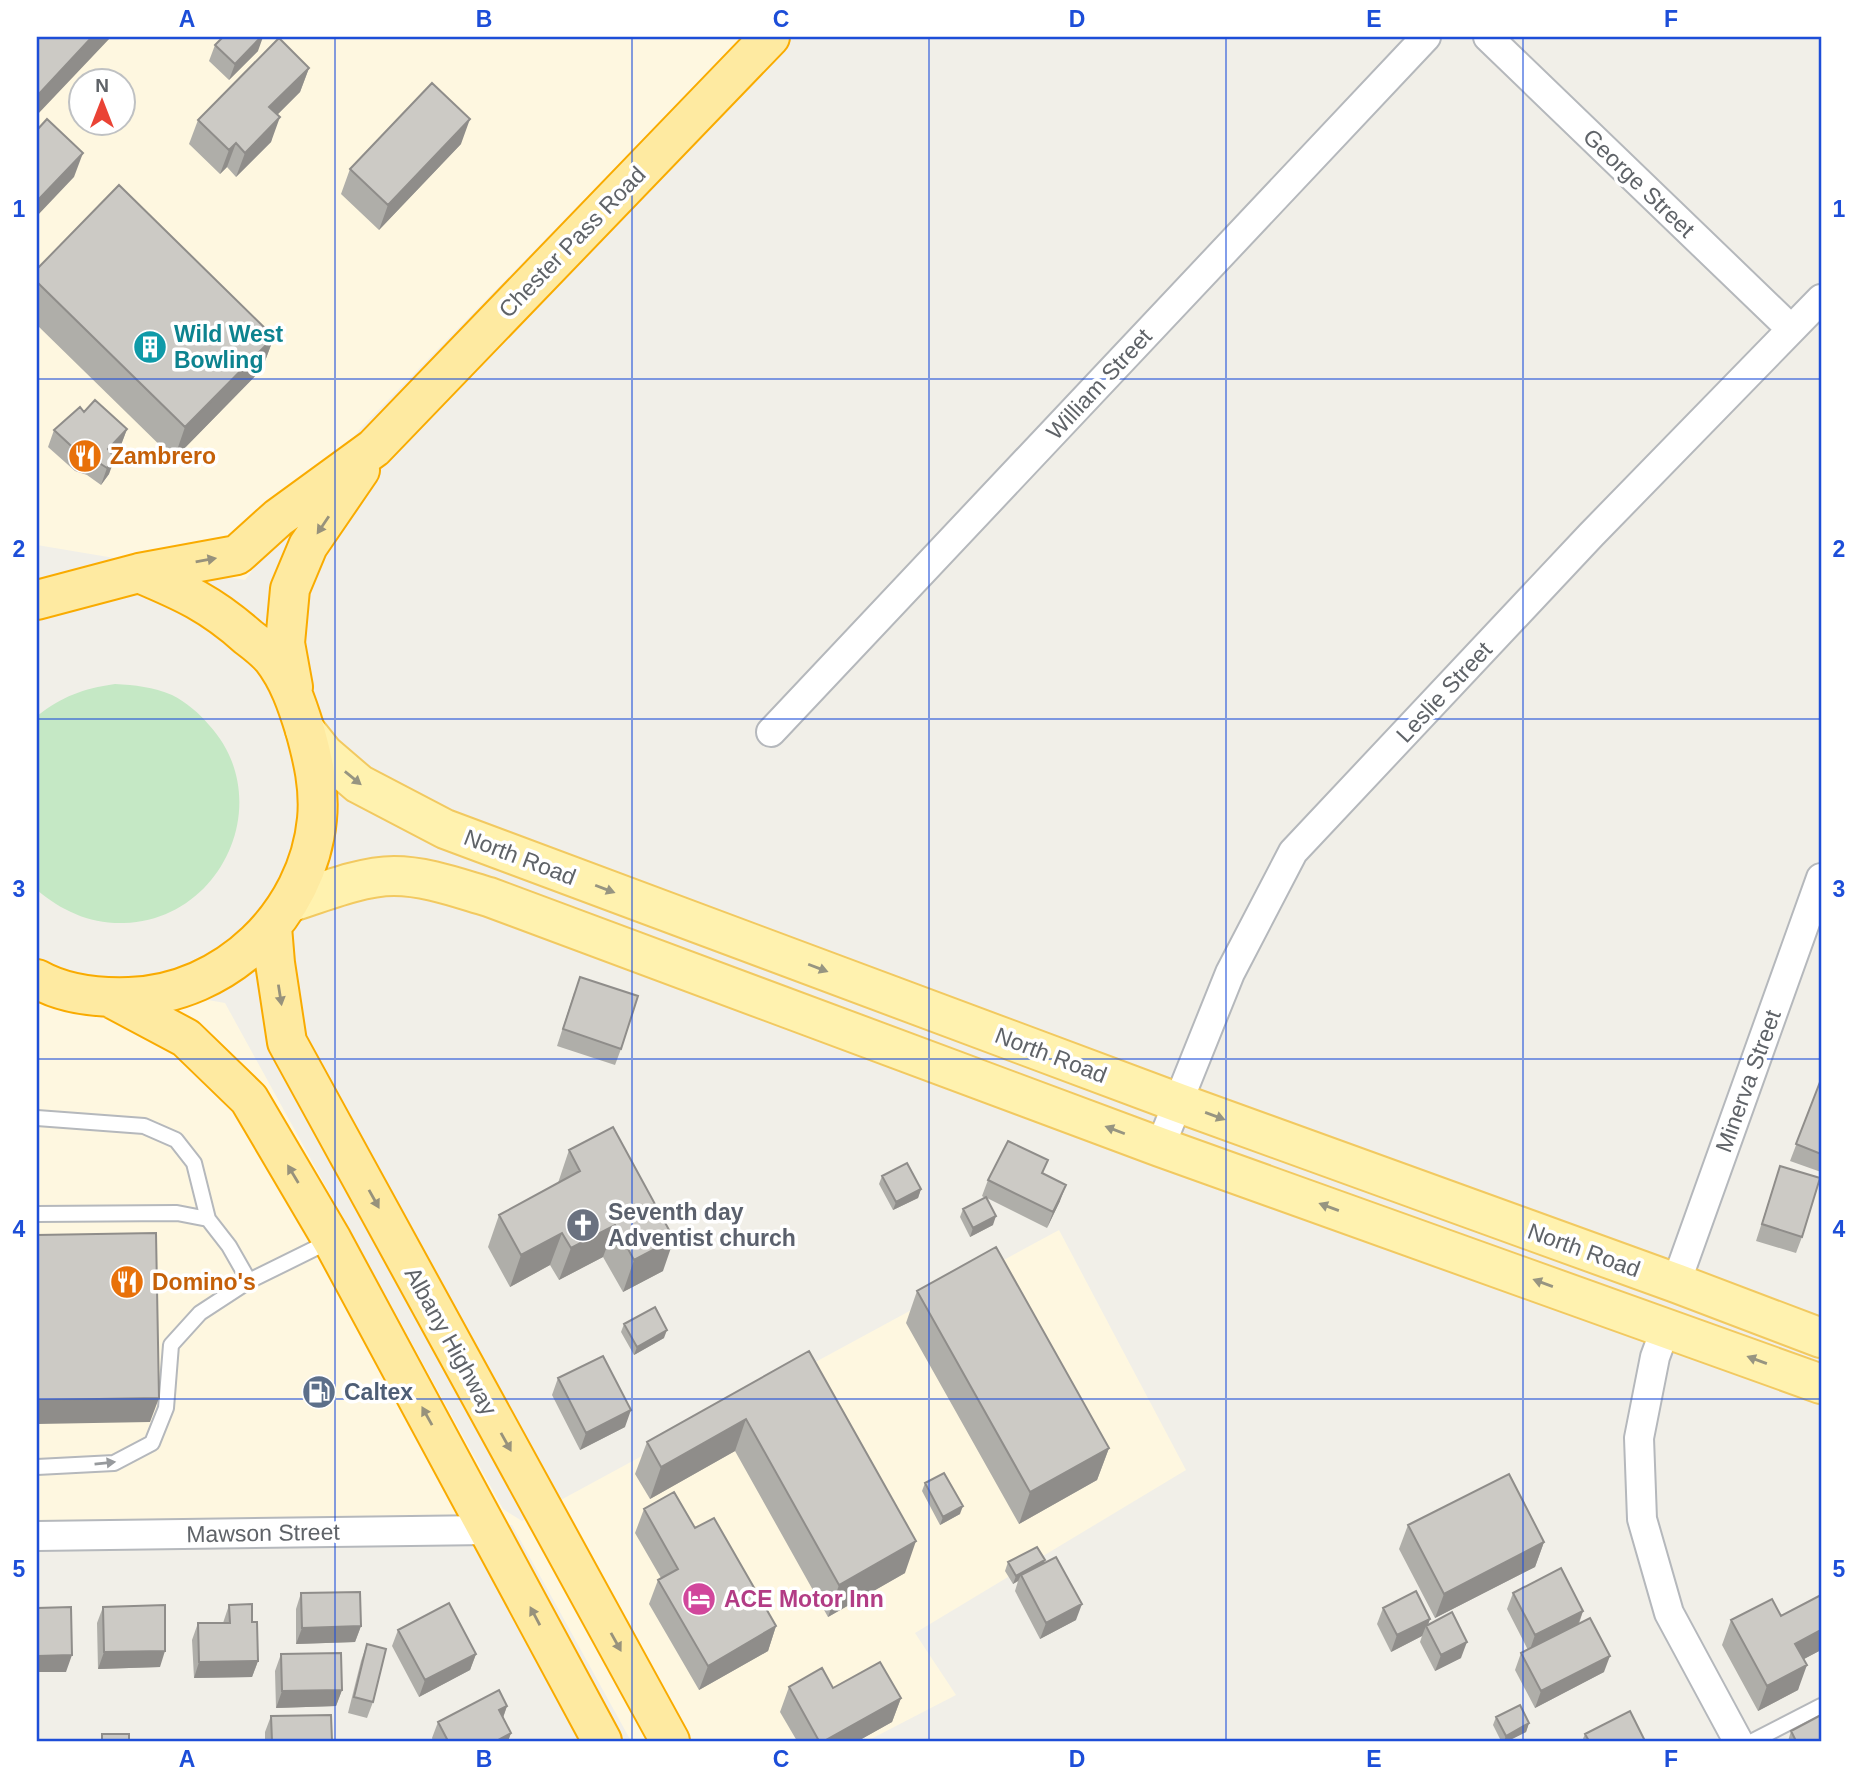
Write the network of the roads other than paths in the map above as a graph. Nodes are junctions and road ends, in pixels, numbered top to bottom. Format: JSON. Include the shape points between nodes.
{"nodes":[{"id":1,"x":770,"y":37,"type":"edge"},
{"id":2,"x":1426,"y":37,"type":"edge"},
{"id":3,"x":1488,"y":37,"type":"edge"},
{"id":4,"x":1821,"y":299,"type":"edge"},
{"id":5,"x":1791,"y":329,"type":"junction"},
{"id":6,"x":374,"y":448,"type":"junction"},
{"id":7,"x":37,"y":569,"type":"edge"},
{"id":8,"x":139,"y":573,"type":"junction"},
{"id":9,"x":84,"y":585,"type":"junction"},
{"id":10,"x":37,"y":600,"type":"edge"},
{"id":11,"x":295,"y":694,"type":"junction"},
{"id":12,"x":305,"y":730,"type":"junction"},
{"id":13,"x":771,"y":732,"type":"dead end"},
{"id":14,"x":1821,"y":878,"type":"edge"},
{"id":15,"x":280,"y":915,"type":"junction"},
{"id":16,"x":37,"y":979,"type":"edge"},
{"id":17,"x":111,"y":998,"type":"junction"},
{"id":18,"x":1179,"y":1103,"type":"junction"},
{"id":19,"x":37,"y":1118,"type":"edge"},
{"id":20,"x":1160,"y":1147,"type":"junction"},
{"id":21,"x":37,"y":1214,"type":"edge"},
{"id":22,"x":208,"y":1220,"type":"junction"},
{"id":23,"x":332,"y":1240,"type":"junction"},
{"id":24,"x":249,"y":1281,"type":"junction"},
{"id":25,"x":1676,"y":1283,"type":"junction"},
{"id":26,"x":1666,"y":1327,"type":"junction"},
{"id":27,"x":1821,"y":1338,"type":"edge"},
{"id":28,"x":1821,"y":1384,"type":"edge"},
{"id":29,"x":37,"y":1467,"type":"edge"},
{"id":30,"x":489,"y":1530,"type":"junction"},
{"id":31,"x":37,"y":1536,"type":"edge"},
{"id":32,"x":1821,"y":1706,"type":"edge"},
{"id":33,"x":602,"y":1741,"type":"edge"},
{"id":34,"x":670,"y":1741,"type":"edge"},
{"id":35,"x":1738,"y":1741,"type":"edge"},
{"id":36,"x":1753,"y":1741,"type":"edge"}],
"edges":[{"from":1,"to":6,"type":"highway","name":"Chester Pass Road"},
{"from":2,"to":13,"type":"street","name":"William Street"},
{"from":3,"to":5,"type":"street","name":"George Street"},
{"from":4,"to":5,"type":"street","name":"Leslie Street"},
{"from":5,"to":18,"type":"street","name":"Leslie Street","via":[[1293,852],[1230,974]]},
{"from":8,"to":6,"type":"highway","name":"Chester Pass Road","one_way":true,"via":[[236,555],[278,518]]},
{"from":6,"to":11,"type":"highway","name":"Chester Pass Road","one_way":true,"via":[[308,546],[290,589],[285,643]]},
{"from":7,"to":9,"type":"highway"},
{"from":8,"to":9,"type":"highway","name":"Chester Pass Road"},
{"from":8,"to":11,"type":"highway","via":[[221,612],[271,657]]},
{"from":9,"to":10,"type":"highway","name":"Chester Pass Road"},
{"from":11,"to":12,"type":"highway"},
{"from":12,"to":15,"type":"highway","via":[[315,769],[317,819],[303,877]]},
{"from":12,"to":18,"type":"main road","name":"North Road","one_way":true,"via":[[324,754],[359,784],[445,829]]},
{"from":14,"to":25,"type":"street","name":"Minerva Street"},
{"from":15,"to":17,"type":"highway","via":[[243,955],[200,981],[142,997]]},
{"from":20,"to":15,"type":"main road","name":"North Road","one_way":true,"via":[[502,901],[434,881],[393,876],[339,886]]},
{"from":15,"to":34,"type":"highway","name":"Albany Highway","one_way":true,"via":[[275,964],[287,1042]]},
{"from":16,"to":17,"type":"highway","via":[[55,989]]},
{"from":23,"to":17,"type":"highway","one_way":true,"via":[[249,1099],[187,1038]]},
{"from":18,"to":20,"type":"street","name":"Leslie Street"},
{"from":18,"to":25,"type":"main road","name":"North Road","one_way":true},
{"from":19,"to":22,"type":"lane","via":[[144,1126],[176,1140],[194,1163]]},
{"from":26,"to":20,"type":"main road","name":"North Road","one_way":true},
{"from":21,"to":22,"type":"lane","via":[[177,1213]]},
{"from":22,"to":24,"type":"lane"},
{"from":23,"to":24,"type":"lane"},
{"from":30,"to":23,"type":"highway","one_way":true},
{"from":29,"to":24,"type":"lane","one_way":true,"via":[[114,1463],[152,1443],[166,1408],[171,1345],[200,1313]]},
{"from":25,"to":27,"type":"main road","name":"North Road"},
{"from":28,"to":26,"type":"main road","name":"North Road","one_way":true},
{"from":26,"to":35,"type":"street","via":[[1655,1357],[1639,1437],[1642,1519],[1669,1613]]},
{"from":30,"to":31,"type":"street","name":"Mawson Street"},
{"from":33,"to":30,"type":"highway","one_way":true},
{"from":32,"to":36,"type":"lane"}]}
